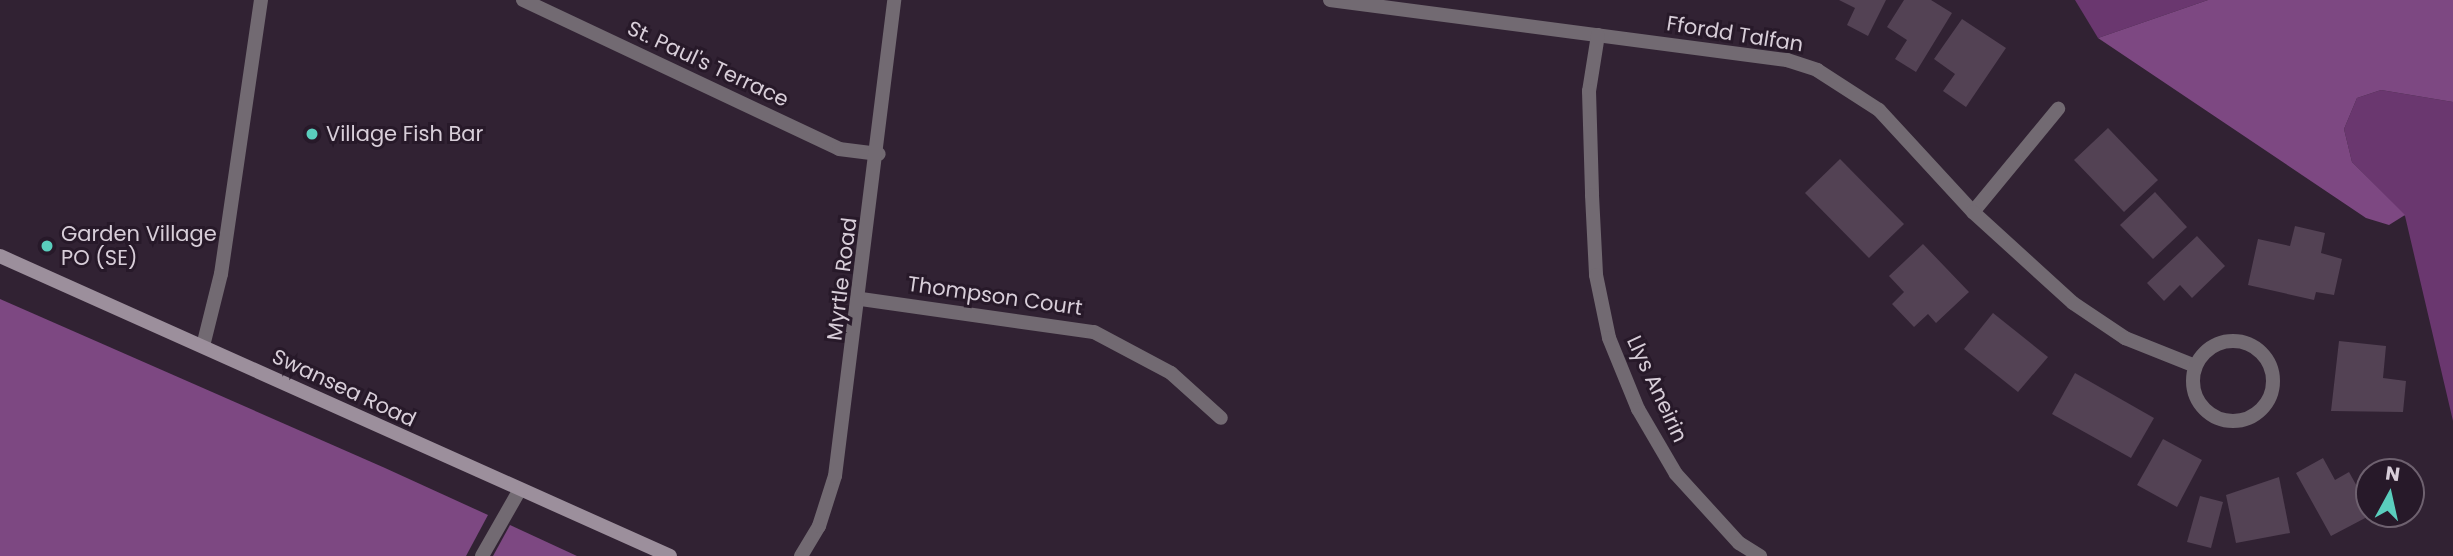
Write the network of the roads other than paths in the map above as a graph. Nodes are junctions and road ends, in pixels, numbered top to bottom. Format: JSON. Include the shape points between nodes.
{"nodes":[{"id":1,"x":261,"y":0,"type":"edge"},
{"id":2,"x":523,"y":0,"type":"edge"},
{"id":3,"x":894,"y":0,"type":"edge"},
{"id":4,"x":1330,"y":0,"type":"edge"},
{"id":5,"x":1598,"y":36,"type":"junction"},
{"id":6,"x":2058,"y":109,"type":"dead end"},
{"id":7,"x":878,"y":154,"type":"junction"},
{"id":8,"x":1973,"y":212,"type":"junction"},
{"id":9,"x":0,"y":256,"type":"edge"},
{"id":10,"x":861,"y":299,"type":"junction"},
{"id":11,"x":203,"y":346,"type":"junction"},
{"id":12,"x":2195,"y":366,"type":"junction"},
{"id":13,"x":1222,"y":418,"type":"dead end"},
{"id":14,"x":518,"y":493,"type":"junction"},
{"id":15,"x":482,"y":556,"type":"edge"},
{"id":16,"x":670,"y":556,"type":"edge"},
{"id":17,"x":801,"y":556,"type":"edge"},
{"id":18,"x":1760,"y":556,"type":"edge"}],
"edges":[{"from":1,"to":11,"type":"street","via":[[221,274]]},
{"from":2,"to":7,"type":"street","name":"St. Paul's Terrace","via":[[839,149]]},
{"from":3,"to":7,"type":"street","name":"Myrtle Road"},
{"from":4,"to":5,"type":"street","name":"Ffordd Talfan"},
{"from":5,"to":8,"type":"street","name":"Ffordd Talfan","via":[[1787,60],[1817,70],[1879,110]]},
{"from":5,"to":18,"type":"street","name":"Llys Aneirin","via":[[1589,91],[1592,195],[1596,275],[1609,338],[1639,410],[1676,474],[1739,543]]},
{"from":6,"to":8,"type":"street"},
{"from":7,"to":10,"type":"street","name":"Myrtle Road"},
{"from":8,"to":12,"type":"street","name":"Ffordd Talfan","via":[[2073,303],[2125,338]]},
{"from":9,"to":11,"type":"main road","name":"Swansea Road"},
{"from":10,"to":13,"type":"street","name":"Thompson Court","via":[[1094,332],[1171,373]]},
{"from":10,"to":17,"type":"street","name":"Myrtle Road","via":[[831,498]]},
{"from":11,"to":14,"type":"main road","name":"Swansea Road"},
{"from":12,"to":12,"type":"street","via":[[2215,345],[2245,342],[2268,360],[2273,389],[2258,414],[2229,422],[2203,408],[2195,396]]},
{"from":14,"to":15,"type":"street"},
{"from":14,"to":16,"type":"main road","name":"Swansea Road"}]}
